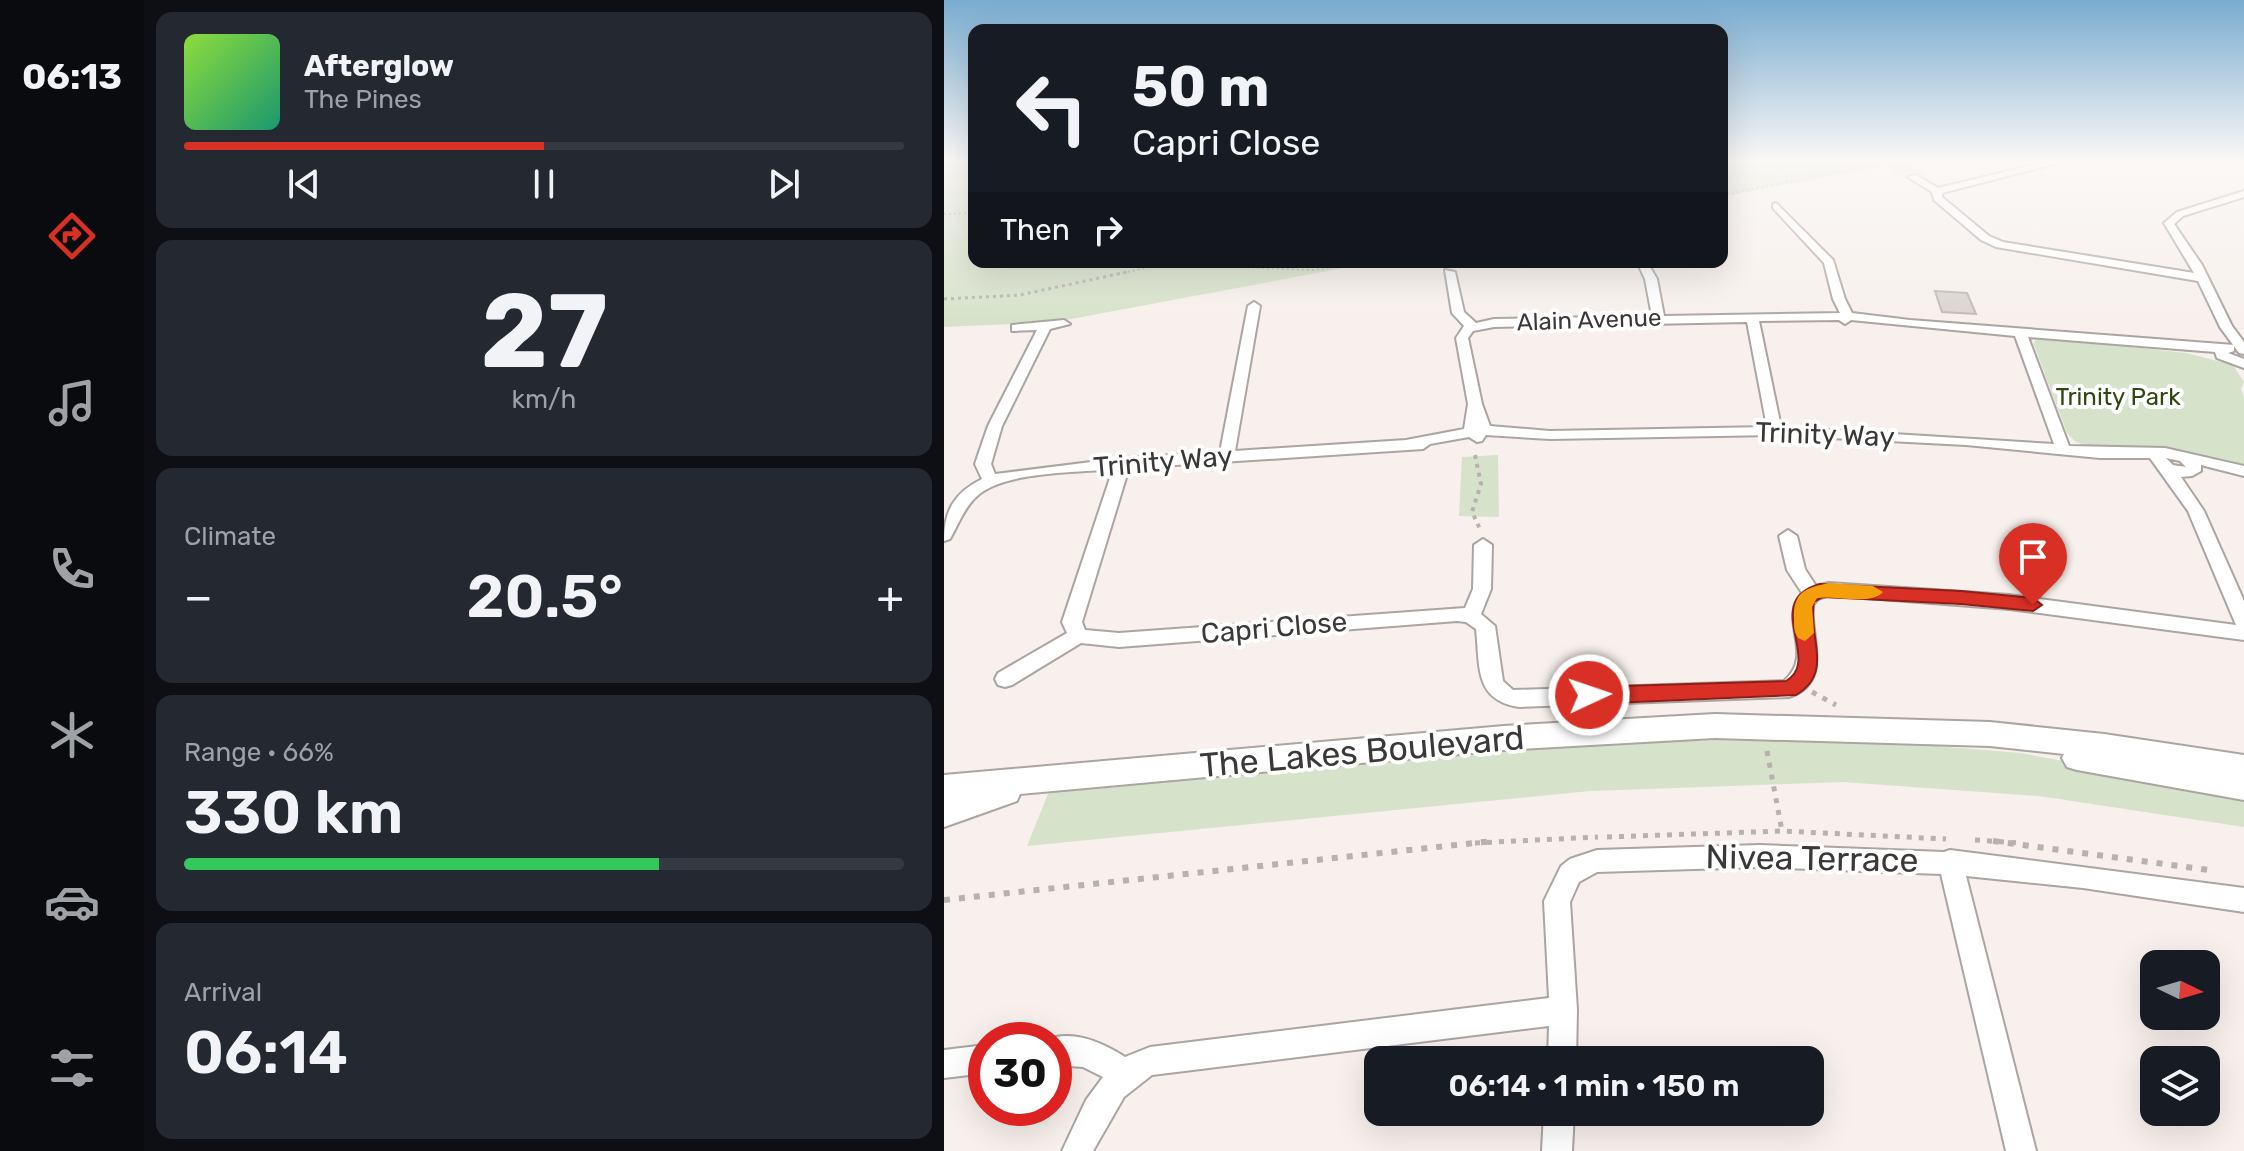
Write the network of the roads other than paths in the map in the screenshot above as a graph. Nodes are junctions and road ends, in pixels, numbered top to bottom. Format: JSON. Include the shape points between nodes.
{"nodes":[{"id":1,"x":1784,"y":215,"type":"edge"},
{"id":2,"x":1957,"y":215,"type":"edge"},
{"id":3,"x":2183,"y":215,"type":"edge"},
{"id":4,"x":1645,"y":268,"type":"edge"},
{"id":5,"x":1449,"y":272,"type":"dead end"},
{"id":6,"x":2203,"y":278,"type":"junction"},
{"id":7,"x":1254,"y":306,"type":"dead end"},
{"id":8,"x":1844,"y":317,"type":"junction"},
{"id":9,"x":1658,"y":318,"type":"junction"},
{"id":10,"x":1752,"y":318,"type":"junction"},
{"id":11,"x":1064,"y":324,"type":"dead end"},
{"id":12,"x":1472,"y":326,"type":"junction"},
{"id":13,"x":1045,"y":327,"type":"junction"},
{"id":14,"x":2226,"y":327,"type":"junction"},
{"id":15,"x":1016,"y":328,"type":"dead end"},
{"id":16,"x":2020,"y":332,"type":"junction"},
{"id":17,"x":2244,"y":350,"type":"edge"},
{"id":18,"x":2230,"y":356,"type":"edge"},
{"id":19,"x":2244,"y":375,"type":"edge"},
{"id":20,"x":1775,"y":431,"type":"junction"},
{"id":21,"x":1477,"y":433,"type":"junction"},
{"id":22,"x":2063,"y":449,"type":"junction"},
{"id":23,"x":1227,"y":455,"type":"junction"},
{"id":24,"x":1123,"y":463,"type":"junction"},
{"id":25,"x":2164,"y":463,"type":"junction"},
{"id":26,"x":2190,"y":466,"type":"junction"},
{"id":27,"x":2244,"y":472,"type":"edge"},
{"id":28,"x":990,"y":480,"type":"junction"},
{"id":29,"x":2196,"y":511,"type":"junction"},
{"id":30,"x":944,"y":535,"type":"edge"},
{"id":31,"x":1788,"y":536,"type":"dead end"},
{"id":32,"x":1485,"y":541,"type":"road end"},
{"id":33,"x":1811,"y":593,"type":"junction"},
{"id":34,"x":1471,"y":616,"type":"junction"},
{"id":35,"x":2244,"y":622,"type":"edge"},
{"id":36,"x":2244,"y":633,"type":"edge"},
{"id":37,"x":1078,"y":636,"type":"junction"},
{"id":38,"x":1005,"y":679,"type":"dead end"},
{"id":39,"x":1913,"y":732,"type":"junction"},
{"id":40,"x":2244,"y":768,"type":"edge"},
{"id":41,"x":1051,"y":779,"type":"junction"},
{"id":42,"x":2244,"y":787,"type":"edge"},
{"id":43,"x":944,"y":788,"type":"edge"},
{"id":44,"x":944,"y":813,"type":"edge"},
{"id":45,"x":1950,"y":861,"type":"junction"},
{"id":46,"x":2244,"y":900,"type":"edge"},
{"id":47,"x":1563,"y":1010,"type":"junction"},
{"id":48,"x":1562,"y":1046,"type":"edge"},
{"id":49,"x":1072,"y":1051,"type":"edge"},
{"id":50,"x":968,"y":1061,"type":"edge"},
{"id":51,"x":944,"y":1064,"type":"edge"},
{"id":52,"x":1123,"y":1073,"type":"junction"},
{"id":53,"x":1558,"y":1126,"type":"edge"},
{"id":54,"x":1077,"y":1151,"type":"edge"},
{"id":55,"x":1557,"y":1151,"type":"edge"},
{"id":56,"x":2021,"y":1151,"type":"edge"}],
"edges":[{"from":1,"to":8,"type":"street","via":[[1829,262]]},
{"from":2,"to":6,"type":"street","via":[[2000,245]]},
{"from":3,"to":6,"type":"street","via":[[2170,219],[2170,227]]},
{"from":4,"to":9,"type":"street"},
{"from":5,"to":12,"type":"street","via":[[1458,313]]},
{"from":6,"to":14,"type":"street"},
{"from":7,"to":23,"type":"street"},
{"from":8,"to":10,"type":"street","name":"Alain Avenue"},
{"from":8,"to":16,"type":"street","name":"Alain Avenue"},
{"from":9,"to":10,"type":"street","name":"Alain Avenue"},
{"from":9,"to":12,"type":"street","name":"Alain Avenue"},
{"from":10,"to":20,"type":"street"},
{"from":11,"to":13,"type":"street"},
{"from":12,"to":21,"type":"street","via":[[1462,338],[1475,404],[1471,428]]},
{"from":13,"to":15,"type":"street"},
{"from":13,"to":28,"type":"street","via":[[995,426],[983,464]]},
{"from":14,"to":17,"type":"street"},
{"from":14,"to":18,"type":"street"},
{"from":16,"to":18,"type":"street","name":"Alain Avenue"},
{"from":16,"to":22,"type":"street"},
{"from":17,"to":18,"type":"street","name":"Alain Avenue"},
{"from":18,"to":19,"type":"street"},
{"from":20,"to":21,"type":"street","name":"Trinity Way","via":[[1518,439]]},
{"from":20,"to":22,"type":"street","name":"Trinity Way"},
{"from":21,"to":23,"type":"street","name":"Trinity Way","via":[[1439,444]]},
{"from":22,"to":25,"type":"street","name":"Trinity Way"},
{"from":23,"to":24,"type":"street","name":"Trinity Way"},
{"from":24,"to":28,"type":"street","name":"Trinity Way"},
{"from":24,"to":37,"type":"street","via":[[1077,600],[1072,622]]},
{"from":25,"to":26,"type":"street","name":"Trinity Way"},
{"from":25,"to":29,"type":"street"},
{"from":26,"to":27,"type":"street"},
{"from":26,"to":29,"type":"street"},
{"from":28,"to":30,"type":"street","via":[[963,499]]},
{"from":29,"to":35,"type":"street"},
{"from":31,"to":33,"type":"street","via":[[1796,570]]},
{"from":32,"to":34,"type":"street","via":[[1482,589]]},
{"from":33,"to":34,"type":"street","via":[[1801,617],[1809,655],[1806,674],[1789,689],[1774,691],[1507,697],[1493,685],[1485,626]]},
{"from":33,"to":36,"type":"street","via":[[1829,589],[1973,598]]},
{"from":34,"to":37,"type":"street","name":"Capri Close","via":[[1119,640]]},
{"from":37,"to":38,"type":"street"},
{"from":39,"to":40,"type":"street","name":"The Lakes Boulevard","via":[[2032,737]]},
{"from":39,"to":41,"type":"street","name":"The Lakes Boulevard","via":[[1729,726],[1601,731]]},
{"from":39,"to":42,"type":"street","name":"The Lakes Boulevard"},
{"from":41,"to":43,"type":"street","name":"The Lakes Boulevard"},
{"from":41,"to":44,"type":"street","name":"The Lakes Boulevard"},
{"from":45,"to":46,"type":"street","name":"Nivea Terrace"},
{"from":45,"to":47,"type":"street","name":"Nivea Terrace","via":[[1704,855],[1597,861],[1579,867],[1563,883],[1557,901]]},
{"from":45,"to":56,"type":"street"},
{"from":47,"to":48,"type":"street","name":"Nivea Terrace"},
{"from":47,"to":52,"type":"street","via":[[1177,1057]]},
{"from":49,"to":52,"type":"street","via":[[1100,1056]]},
{"from":50,"to":51,"type":"street"},
{"from":52,"to":54,"type":"street"},
{"from":53,"to":55,"type":"street"}]}
